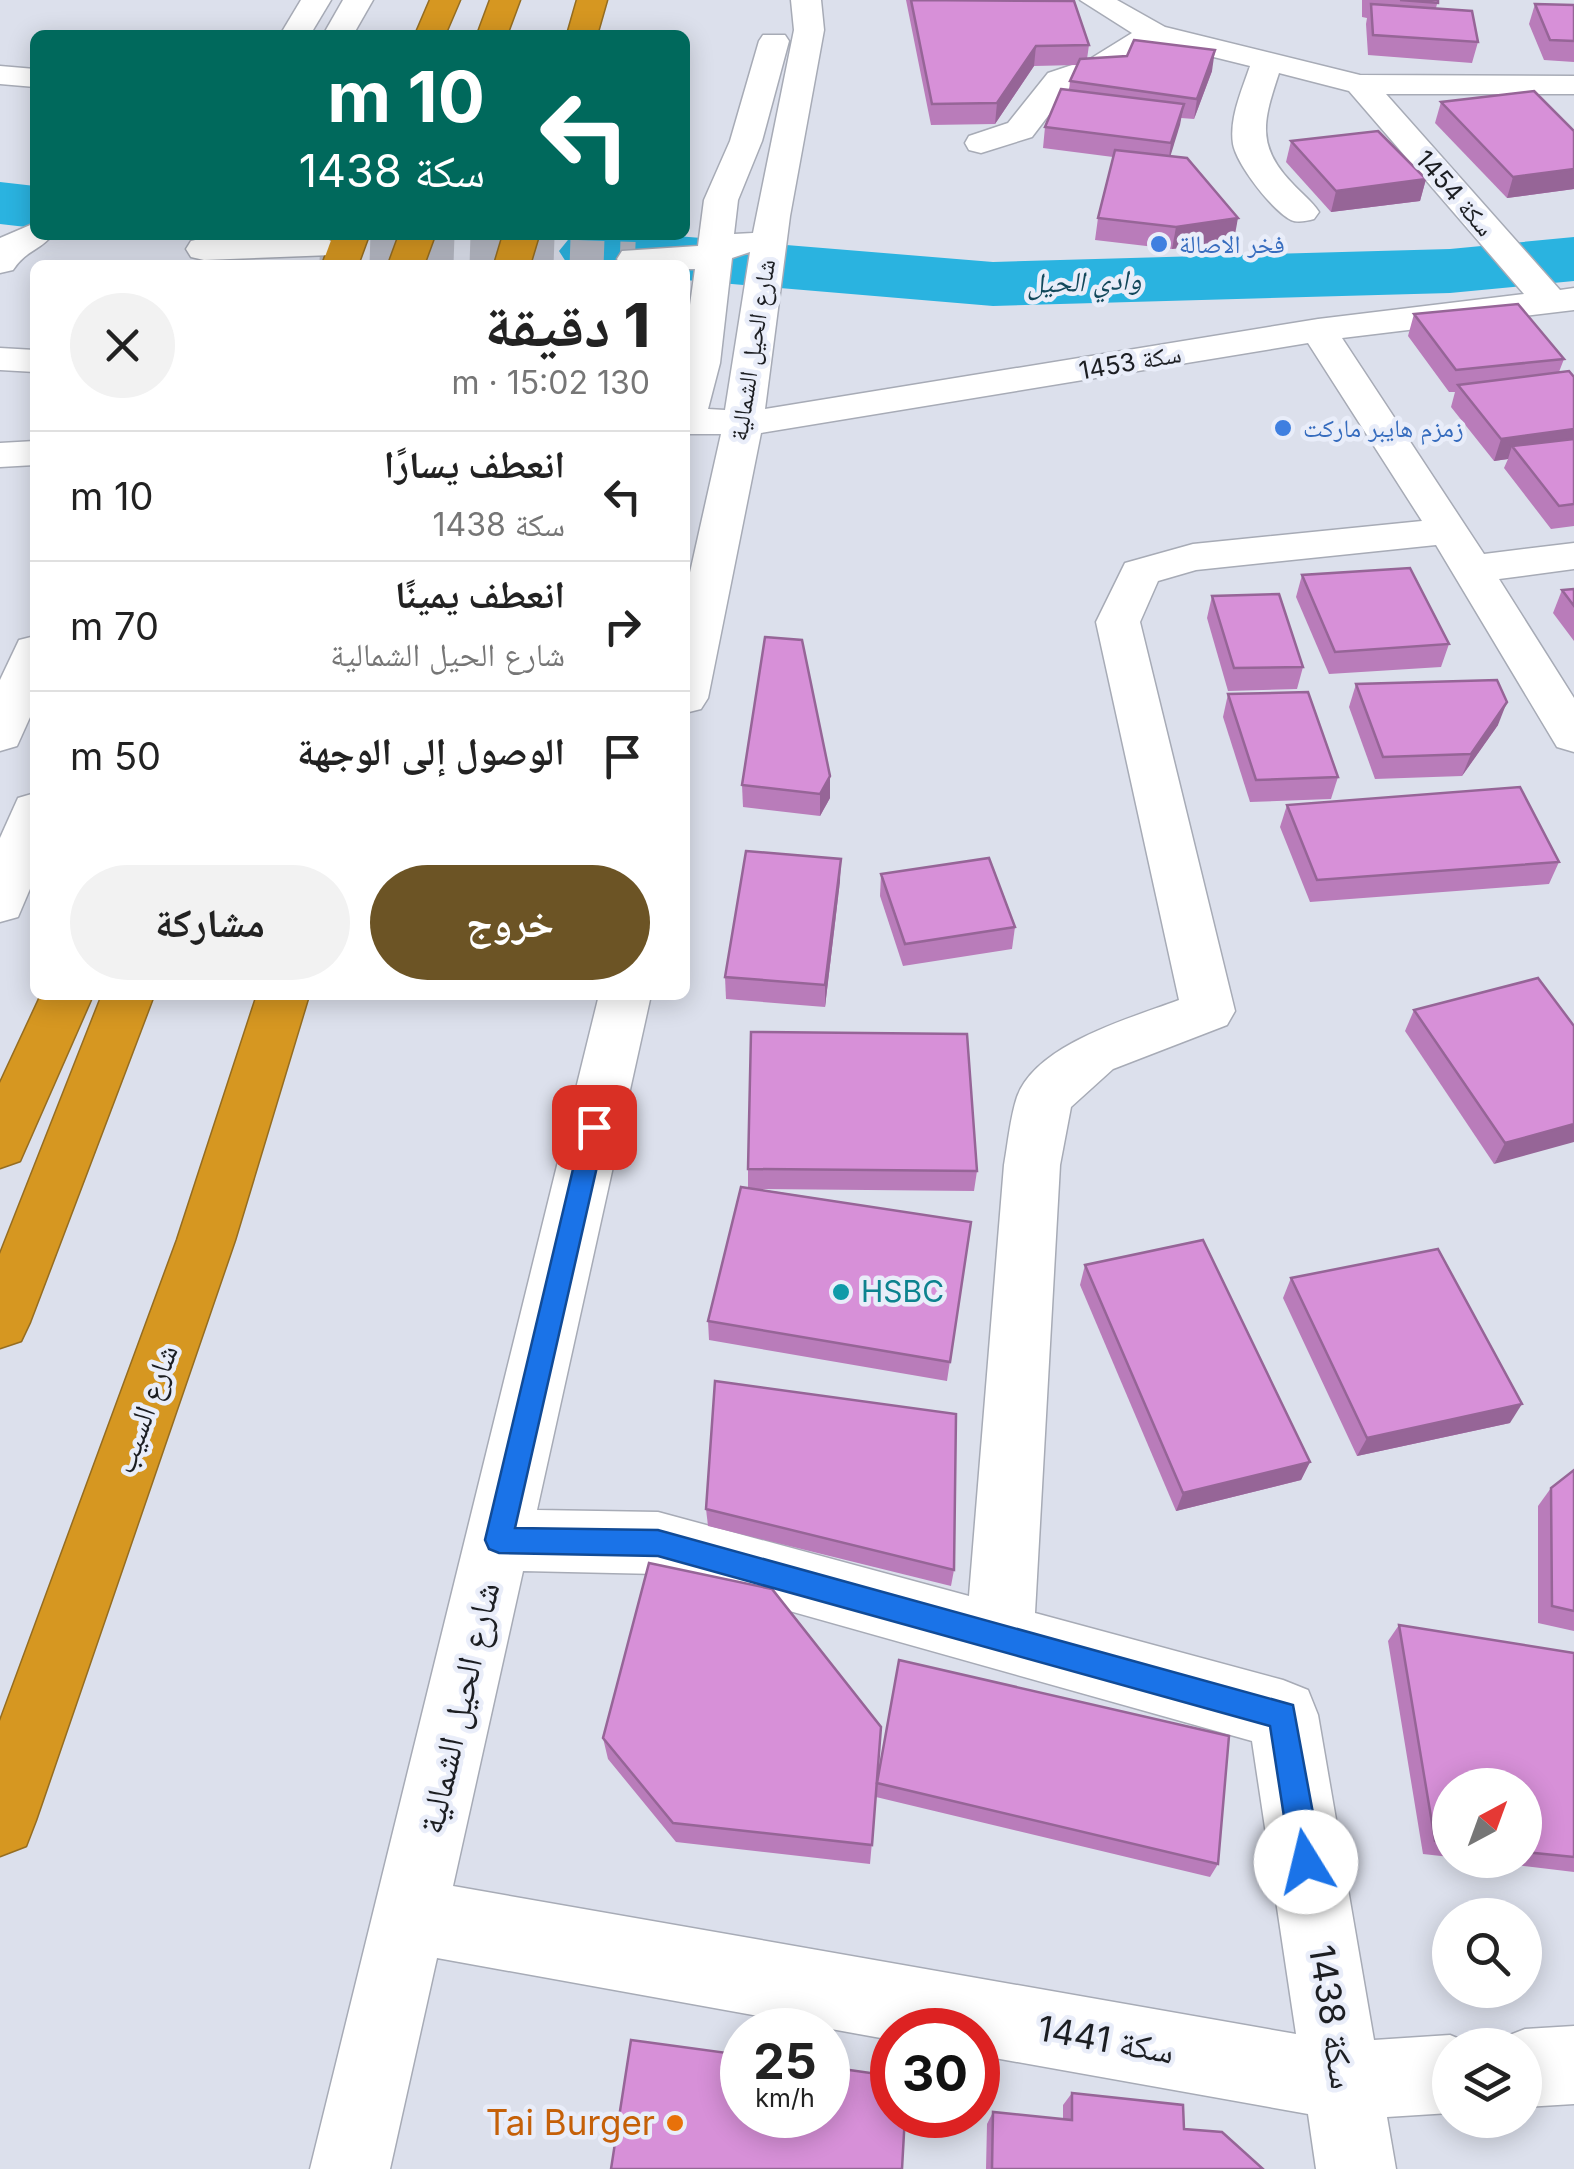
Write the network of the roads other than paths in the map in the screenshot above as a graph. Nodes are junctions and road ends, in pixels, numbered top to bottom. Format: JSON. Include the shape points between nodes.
{"nodes":[{"id":1,"x":316,"y":0,"type":"edge"},
{"id":2,"x":358,"y":0,"type":"edge"},
{"id":3,"x":445,"y":0,"type":"edge"},
{"id":4,"x":505,"y":0,"type":"edge"},
{"id":5,"x":592,"y":0,"type":"edge"},
{"id":6,"x":786,"y":0,"type":"edge"},
{"id":7,"x":806,"y":0,"type":"edge"},
{"id":8,"x":1095,"y":0,"type":"edge"},
{"id":9,"x":298,"y":30,"type":"edge"},
{"id":10,"x":341,"y":30,"type":"edge"},
{"id":11,"x":432,"y":30,"type":"edge"},
{"id":12,"x":494,"y":30,"type":"edge"},
{"id":13,"x":583,"y":30,"type":"edge"},
{"id":14,"x":1154,"y":33,"type":"junction"},
{"id":15,"x":1267,"y":63,"type":"junction"},
{"id":16,"x":0,"y":75,"type":"edge"},
{"id":17,"x":30,"y":78,"type":"edge"},
{"id":18,"x":1360,"y":84,"type":"junction"},
{"id":19,"x":1574,"y":85,"type":"edge"},
{"id":20,"x":980,"y":143,"type":"dead end"},
{"id":21,"x":721,"y":200,"type":"junction"},
{"id":22,"x":1302,"y":212,"type":"dead end"},
{"id":23,"x":773,"y":216,"type":"junction"},
{"id":24,"x":690,"y":220,"type":"edge"},
{"id":25,"x":30,"y":236,"type":"edge"},
{"id":26,"x":690,"y":239,"type":"edge"},
{"id":27,"x":337,"y":249,"type":"tunnel mouth"},
{"id":28,"x":204,"y":250,"type":"edge"},
{"id":29,"x":246,"y":250,"type":"edge"},
{"id":30,"x":714,"y":252,"type":"junction"},
{"id":31,"x":672,"y":260,"type":"edge"},
{"id":32,"x":0,"y":262,"type":"edge"},
{"id":33,"x":698,"y":282,"type":"edge"},
{"id":34,"x":1562,"y":301,"type":"edge"},
{"id":35,"x":1318,"y":330,"type":"junction"},
{"id":36,"x":751,"y":350,"type":"junction"},
{"id":37,"x":0,"y":359,"type":"edge"},
{"id":38,"x":30,"y":362,"type":"edge"},
{"id":39,"x":690,"y":403,"type":"edge"},
{"id":40,"x":690,"y":421,"type":"edge"},
{"id":41,"x":742,"y":423,"type":"junction"},
{"id":42,"x":30,"y":453,"type":"edge"},
{"id":43,"x":0,"y":456,"type":"edge"},
{"id":44,"x":1460,"y":550,"type":"junction"},
{"id":45,"x":1574,"y":556,"type":"edge"},
{"id":46,"x":30,"y":662,"type":"edge"},
{"id":47,"x":690,"y":674,"type":"edge"},
{"id":48,"x":0,"y":735,"type":"edge"},
{"id":49,"x":1574,"y":736,"type":"edge"},
{"id":50,"x":30,"y":823,"type":"edge"},
{"id":51,"x":0,"y":904,"type":"edge"},
{"id":52,"x":65,"y":1000,"type":"edge"},
{"id":53,"x":126,"y":1000,"type":"edge"},
{"id":54,"x":280,"y":1000,"type":"edge"},
{"id":55,"x":622,"y":1001,"type":"edge"},
{"id":56,"x":0,"y":1145,"type":"edge"},
{"id":57,"x":0,"y":1322,"type":"edge"},
{"id":58,"x":499,"y":1540,"type":"junction"},
{"id":59,"x":1000,"y":1637,"type":"junction"},
{"id":60,"x":0,"y":1820,"type":"edge"},
{"id":61,"x":410,"y":1916,"type":"junction"},
{"id":62,"x":1574,"y":2065,"type":"edge"},
{"id":63,"x":1542,"y":2067,"type":"edge"},
{"id":64,"x":1432,"y":2075,"type":"edge"},
{"id":65,"x":1342,"y":2081,"type":"junction"},
{"id":66,"x":350,"y":2169,"type":"edge"},
{"id":67,"x":1356,"y":2169,"type":"edge"}],
"edges":[{"from":1,"to":9,"type":"street"},
{"from":2,"to":10,"type":"street"},
{"from":3,"to":11,"type":"highway"},
{"from":4,"to":12,"type":"highway"},
{"from":5,"to":13,"type":"highway"},
{"from":6,"to":21,"type":"street","name":"شارع الحيل الشمالية","via":[[746,141]]},
{"from":7,"to":23,"type":"street","name":"شارع الحيل الشمالية","via":[[808,30]]},
{"from":8,"to":14,"type":"street"},
{"from":14,"to":15,"type":"street"},
{"from":14,"to":20,"type":"street","via":[[1101,66],[1059,80],[1020,130]]},
{"from":15,"to":18,"type":"street"},
{"from":15,"to":22,"type":"street","via":[[1246,126],[1255,166]]},
{"from":16,"to":17,"type":"street"},
{"from":18,"to":19,"type":"street"},
{"from":18,"to":34,"type":"street","name":"سكة 1454"},
{"from":21,"to":24,"type":"street"},
{"from":21,"to":30,"type":"street","name":"شارع الحيل الشمالية"},
{"from":23,"to":30,"type":"street","via":[[747,241]]},
{"from":23,"to":36,"type":"street","name":"شارع الحيل الشمالية"},
{"from":25,"to":32,"type":"street","via":[[7,248]]},
{"from":26,"to":30,"type":"street"},
{"from":27,"to":29,"type":"street"},
{"from":28,"to":29,"type":"street"},
{"from":30,"to":31,"type":"street"},
{"from":30,"to":33,"type":"street","name":"شارع الحيل الشمالية"},
{"from":30,"to":36,"type":"street"},
{"from":33,"to":39,"type":"street","name":"شارع الحيل الشمالية","via":[[701,363]]},
{"from":34,"to":35,"type":"street","name":"سكة 1453"},
{"from":35,"to":41,"type":"street","name":"سكة 1453"},
{"from":35,"to":44,"type":"street"},
{"from":36,"to":41,"type":"street","name":"شارع الحيل الشمالية"},
{"from":37,"to":38,"type":"street"},
{"from":40,"to":41,"type":"street","name":"سكة 1453"},
{"from":41,"to":47,"type":"street","name":"شارع الحيل الشمالية"},
{"from":42,"to":43,"type":"street"},
{"from":44,"to":45,"type":"street"},
{"from":44,"to":49,"type":"street"},
{"from":44,"to":59,"type":"street","via":[[1192,556],[1140,572],[1118,622],[1208,1011],[1094,1054],[1045,1096],[1032,1165]]},
{"from":46,"to":48,"type":"street"},
{"from":50,"to":51,"type":"street"},
{"from":52,"to":56,"type":"highway"},
{"from":53,"to":57,"type":"highway"},
{"from":54,"to":60,"type":"highway","name":"شارع السيب","via":[[206,1240]]},
{"from":55,"to":58,"type":"street","name":"شارع الحيل الشمالية"},
{"from":58,"to":59,"type":"street","name":"سكة 1438","via":[[658,1543]]},
{"from":58,"to":61,"type":"street","name":"شارع الحيل الشمالية"},
{"from":59,"to":65,"type":"street","name":"سكة 1438","via":[[1283,1715]]},
{"from":61,"to":65,"type":"street","name":"سكة 1441"},
{"from":61,"to":66,"type":"street","name":"شارع الحيل الشمالية"},
{"from":62,"to":63,"type":"street"},
{"from":64,"to":65,"type":"street","name":"سكة 1441"},
{"from":65,"to":67,"type":"street","name":"سكة 1438"}]}
